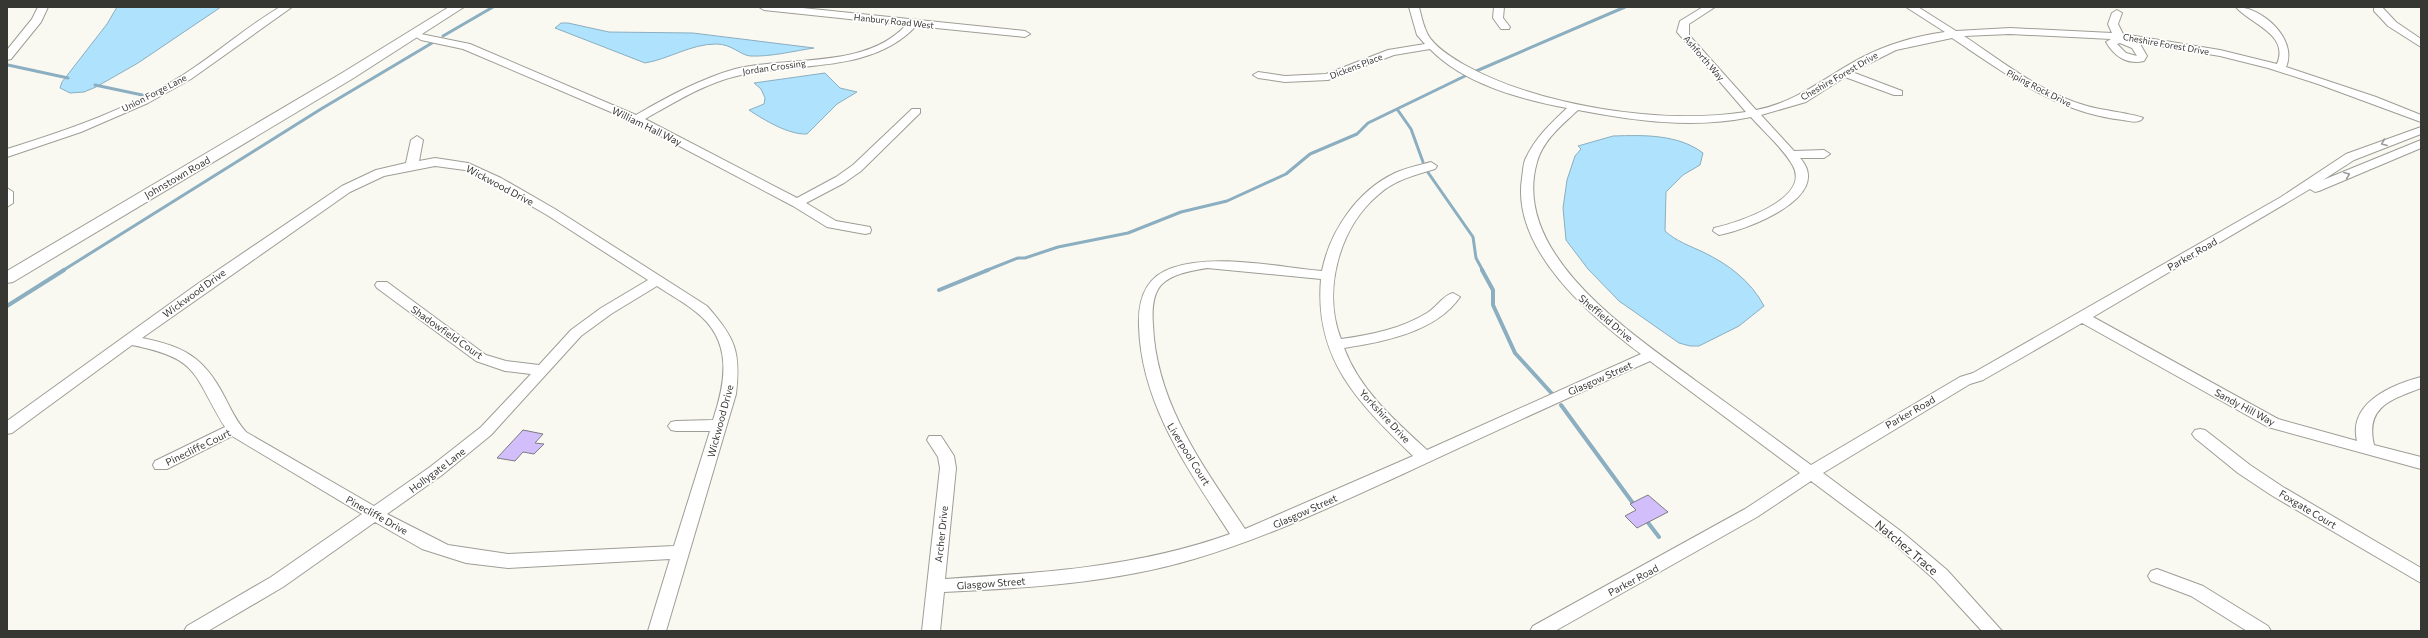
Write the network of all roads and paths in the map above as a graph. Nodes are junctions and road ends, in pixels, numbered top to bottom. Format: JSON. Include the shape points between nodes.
{"nodes":[{"id":1,"x":43,"y":7,"type":"edge"},
{"id":2,"x":287,"y":7,"type":"edge"},
{"id":3,"x":458,"y":7,"type":"edge"},
{"id":4,"x":470,"y":7,"type":"edge"},
{"id":5,"x":764,"y":7,"type":"edge"},
{"id":6,"x":1414,"y":7,"type":"edge"},
{"id":7,"x":1499,"y":7,"type":"edge"},
{"id":8,"x":1710,"y":7,"type":"edge"},
{"id":9,"x":1912,"y":7,"type":"edge"},
{"id":10,"x":2241,"y":7,"type":"edge"},
{"id":11,"x":2378,"y":9,"type":"dead end"},
{"id":12,"x":2117,"y":13,"type":"dead end"},
{"id":13,"x":913,"y":23,"type":"junction"},
{"id":14,"x":1505,"y":27,"type":"dead end"},
{"id":15,"x":1025,"y":34,"type":"dead end"},
{"id":16,"x":1954,"y":35,"type":"junction"},
{"id":17,"x":421,"y":37,"type":"junction"},
{"id":18,"x":2120,"y":38,"type":"junction"},
{"id":19,"x":2421,"y":44,"type":"edge"},
{"id":20,"x":1429,"y":46,"type":"junction"},
{"id":21,"x":7,"y":57,"type":"edge"},
{"id":22,"x":2280,"y":69,"type":"junction"},
{"id":23,"x":1844,"y":72,"type":"junction"},
{"id":24,"x":1258,"y":75,"type":"dead end"},
{"id":25,"x":347,"y":76,"type":"junction"},
{"id":26,"x":1898,"y":93,"type":"dead end"},
{"id":27,"x":1576,"y":106,"type":"junction"},
{"id":28,"x":916,"y":111,"type":"dead end"},
{"id":29,"x":1754,"y":114,"type":"junction"},
{"id":30,"x":2137,"y":118,"type":"dead end"},
{"id":31,"x":636,"y":119,"type":"junction"},
{"id":32,"x":2421,"y":119,"type":"edge"},
{"id":33,"x":2421,"y":130,"type":"edge"},
{"id":34,"x":417,"y":140,"type":"dead end"},
{"id":35,"x":2421,"y":144,"type":"edge"},
{"id":36,"x":7,"y":153,"type":"edge"},
{"id":37,"x":1824,"y":154,"type":"dead end"},
{"id":38,"x":1791,"y":155,"type":"junction"},
{"id":39,"x":412,"y":165,"type":"junction"},
{"id":40,"x":1431,"y":166,"type":"dead end"},
{"id":41,"x":7,"y":192,"type":"edge"},
{"id":42,"x":2285,"y":200,"type":"junction"},
{"id":43,"x":7,"y":203,"type":"edge"},
{"id":44,"x":797,"y":203,"type":"junction"},
{"id":45,"x":865,"y":230,"type":"dead end"},
{"id":46,"x":1719,"y":231,"type":"dead end"},
{"id":47,"x":1328,"y":276,"type":"junction"},
{"id":48,"x":7,"y":278,"type":"edge"},
{"id":49,"x":658,"y":280,"type":"junction"},
{"id":50,"x":382,"y":286,"type":"dead end"},
{"id":51,"x":1453,"y":297,"type":"dead end"},
{"id":52,"x":2082,"y":317,"type":"junction"},
{"id":53,"x":130,"y":340,"type":"junction"},
{"id":54,"x":1334,"y":344,"type":"junction"},
{"id":55,"x":1651,"y":355,"type":"junction"},
{"id":56,"x":541,"y":370,"type":"junction"},
{"id":57,"x":2421,"y":382,"type":"edge"},
{"id":58,"x":720,"y":425,"type":"junction"},
{"id":59,"x":676,"y":426,"type":"dead end"},
{"id":60,"x":7,"y":429,"type":"edge"},
{"id":61,"x":234,"y":429,"type":"junction"},
{"id":62,"x":2200,"y":434,"type":"dead end"},
{"id":63,"x":935,"y":440,"type":"dead end"},
{"id":64,"x":2368,"y":450,"type":"junction"},
{"id":65,"x":1424,"y":457,"type":"junction"},
{"id":66,"x":2421,"y":463,"type":"edge"},
{"id":67,"x":161,"y":465,"type":"dead end"},
{"id":68,"x":1812,"y":473,"type":"junction"},
{"id":69,"x":376,"y":515,"type":"junction"},
{"id":70,"x":1241,"y":537,"type":"junction"},
{"id":71,"x":681,"y":552,"type":"junction"},
{"id":72,"x":2157,"y":576,"type":"dead end"},
{"id":73,"x":2421,"y":576,"type":"edge"},
{"id":74,"x":936,"y":586,"type":"junction"},
{"id":75,"x":193,"y":631,"type":"edge"},
{"id":76,"x":657,"y":631,"type":"edge"},
{"id":77,"x":930,"y":631,"type":"edge"},
{"id":78,"x":1539,"y":631,"type":"edge"},
{"id":79,"x":1993,"y":631,"type":"edge"},
{"id":80,"x":2262,"y":631,"type":"edge"}],
"edges":[{"from":1,"to":21,"type":"street","via":[[37,20]]},
{"from":2,"to":36,"type":"street","name":"Union Forge Lane","via":[[208,63],[152,96],[92,123]]},
{"from":3,"to":25,"type":"main road","name":"Johnstown Road"},
{"from":4,"to":17,"type":"main road","name":"Johnstown Road"},
{"from":5,"to":13,"type":"street","name":"Hanbury Road West"},
{"from":6,"to":20,"type":"street","name":"Cheshire Forest Drive","via":[[1419,32]]},
{"from":7,"to":14,"type":"street","via":[[1498,18]]},
{"from":8,"to":29,"type":"street","name":"Ashforth Way","via":[[1684,23],[1682,32]]},
{"from":9,"to":16,"type":"street","name":"Piping Rock Drive"},
{"from":10,"to":22,"type":"street","via":[[2266,23],[2278,38],[2285,50],[2285,58]]},
{"from":11,"to":19,"type":"street","via":[[2392,24]]},
{"from":12,"to":18,"type":"street","via":[[2112,24]]},
{"from":13,"to":15,"type":"street","name":"Hanbury Road West"},
{"from":13,"to":31,"type":"street","name":"Jordan Crossing","via":[[898,38],[876,49],[846,57],[739,72],[695,88]]},
{"from":16,"to":18,"type":"street","name":"Cheshire Forest Drive","via":[[2041,31]]},
{"from":16,"to":23,"type":"street","name":"Cheshire Forest Drive","via":[[1894,47]]},
{"from":16,"to":30,"type":"street","name":"Piping Rock Drive","via":[[2009,73],[2053,96],[2095,113]]},
{"from":17,"to":25,"type":"main road","name":"Johnstown Road"},
{"from":17,"to":31,"type":"street","name":"William Hall Way","via":[[466,46]]},
{"from":18,"to":22,"type":"street","name":"Cheshire Forest Drive","via":[[2218,54]]},
{"from":20,"to":24,"type":"street","name":"Dickens Place","via":[[1392,52],[1328,77],[1285,79]]},
{"from":20,"to":27,"type":"street","name":"Cheshire Forest Drive","via":[[1458,67],[1488,82],[1531,96]]},
{"from":22,"to":32,"type":"street","name":"Cheshire Forest Drive","via":[[2347,90]]},
{"from":23,"to":26,"type":"street"},
{"from":23,"to":29,"type":"street","name":"Cheshire Forest Drive","via":[[1797,101]]},
{"from":25,"to":48,"type":"main road","name":"Johnstown Road"},
{"from":27,"to":29,"type":"street","name":"Cheshire Forest Drive","via":[[1621,115],[1669,119],[1714,119]]},
{"from":27,"to":55,"type":"street","name":"Sheffield Drive","via":[[1550,128],[1536,150],[1530,166],[1527,192],[1533,225],[1549,257],[1578,294],[1611,325]]},
{"from":28,"to":44,"type":"street","via":[[857,168]]},
{"from":29,"to":38,"type":"street"},
{"from":31,"to":44,"type":"street","name":"William Hall Way"},
{"from":33,"to":42,"type":"street","name":"Parker Road","one_way":true,"via":[[2350,157]]},
{"from":34,"to":39,"type":"street"},
{"from":42,"to":35,"type":"street","name":"Parker Road","one_way":true},
{"from":37,"to":38,"type":"street"},
{"from":38,"to":46,"type":"street","via":[[1802,169],[1804,178],[1799,190],[1754,222]]},
{"from":39,"to":49,"type":"street","name":"Wickwood Drive","via":[[448,163],[476,170],[551,212]]},
{"from":39,"to":53,"type":"street","name":"Wickwood Drive","via":[[380,173],[351,185],[246,256]]},
{"from":40,"to":47,"type":"street","name":"Yorkshire Drive","via":[[1413,169],[1389,179],[1362,201],[1342,229]]},
{"from":41,"to":43,"type":"street"},
{"from":42,"to":52,"type":"street","name":"Parker Road"},
{"from":44,"to":45,"type":"street","name":"William Hall Way","via":[[832,224]]},
{"from":47,"to":54,"type":"street","name":"Yorkshire Drive","via":[[1326,314]]},
{"from":47,"to":70,"type":"street","name":"Liverpool Court","via":[[1207,264],[1169,273],[1153,286],[1147,295],[1144,308],[1146,341],[1154,387],[1178,440]]},
{"from":49,"to":56,"type":"street","name":"Hollygate Lane","via":[[611,307],[586,325]]},
{"from":49,"to":58,"type":"street","name":"Wickwood Drive","via":[[702,309],[720,330],[727,343],[732,370],[730,394]]},
{"from":50,"to":56,"type":"street","name":"Shadowfield Court","via":[[481,358],[505,366]]},
{"from":51,"to":54,"type":"street","via":[[1448,305],[1436,314],[1395,331],[1359,341]]},
{"from":52,"to":64,"type":"street","name":"Sandy Hill Way","via":[[2274,423]]},
{"from":52,"to":68,"type":"street","name":"Parker Road","via":[[1978,377],[1965,380]]},
{"from":53,"to":60,"type":"street","name":"Wickwood Drive"},
{"from":53,"to":61,"type":"street","name":"Pinecliffe Drive","via":[[176,352],[195,363],[205,373]]},
{"from":54,"to":65,"type":"street","name":"Yorkshire Drive","via":[[1360,391]]},
{"from":55,"to":65,"type":"street","name":"Glasgow Street"},
{"from":55,"to":68,"type":"street","name":"Sheffield Drive"},
{"from":56,"to":69,"type":"street","name":"Hollygate Lane","via":[[486,431]]},
{"from":57,"to":64,"type":"street","via":[[2401,390],[2370,410],[2362,424]]},
{"from":58,"to":59,"type":"street"},
{"from":58,"to":71,"type":"street","name":"Wickwood Drive"},
{"from":61,"to":67,"type":"street","name":"Pinecliffe Court"},
{"from":61,"to":69,"type":"street","name":"Pinecliffe Drive","via":[[257,447]]},
{"from":62,"to":73,"type":"street","name":"Foxgate Court","via":[[2277,491]]},
{"from":63,"to":74,"type":"street","name":"Archer Drive","via":[[946,456],[948,468]]},
{"from":64,"to":66,"type":"street","name":"Sandy Hill Way"},
{"from":65,"to":70,"type":"street","name":"Glasgow Street","via":[[1310,510]]},
{"from":68,"to":78,"type":"street","name":"Parker Road","via":[[1688,550]]},
{"from":68,"to":79,"type":"street","name":"Natchez Trace","via":[[1929,564]]},
{"from":69,"to":71,"type":"street","name":"Pinecliffe Drive","via":[[445,551],[484,559],[540,561]]},
{"from":69,"to":75,"type":"street","name":"Hollygate Lane","via":[[277,582]]},
{"from":70,"to":74,"type":"street","name":"Glasgow Street","via":[[1184,555],[1094,573]]},
{"from":71,"to":76,"type":"street","name":"Wickwood Drive"},
{"from":72,"to":80,"type":"street","via":[[2197,591]]},
{"from":74,"to":77,"type":"street","name":"Archer Drive"}]}
